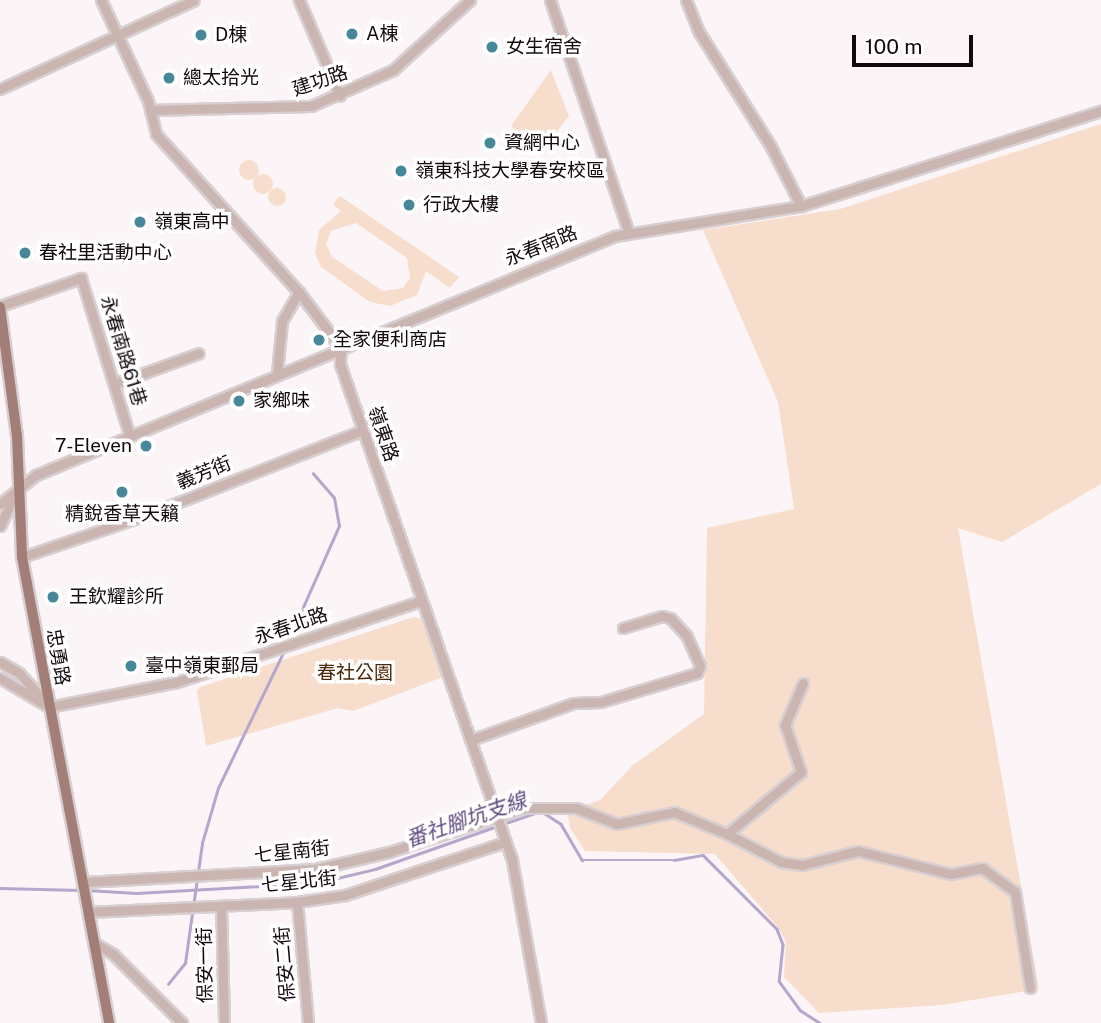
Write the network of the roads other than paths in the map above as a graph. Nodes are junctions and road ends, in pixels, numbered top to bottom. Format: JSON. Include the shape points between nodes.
{"nodes":[{"id":1,"x":101,"y":0,"type":"edge"},
{"id":2,"x":194,"y":0,"type":"edge"},
{"id":3,"x":299,"y":0,"type":"edge"},
{"id":4,"x":470,"y":0,"type":"edge"},
{"id":5,"x":550,"y":0,"type":"edge"},
{"id":6,"x":686,"y":0,"type":"edge"},
{"id":7,"x":117,"y":34,"type":"junction"},
{"id":8,"x":0,"y":89,"type":"edge"},
{"id":9,"x":341,"y":96,"type":"junction"},
{"id":10,"x":150,"y":110,"type":"junction"},
{"id":11,"x":1101,"y":110,"type":"edge"},
{"id":12,"x":801,"y":206,"type":"junction"},
{"id":13,"x":628,"y":231,"type":"junction"},
{"id":14,"x":299,"y":292,"type":"junction"},
{"id":15,"x":0,"y":306,"type":"edge"},
{"id":16,"x":341,"y":348,"type":"junction"},
{"id":17,"x":199,"y":353,"type":"dead end"},
{"id":18,"x":277,"y":373,"type":"junction"},
{"id":19,"x":114,"y":384,"type":"junction"},
{"id":20,"x":363,"y":430,"type":"junction"},
{"id":21,"x":130,"y":437,"type":"junction"},
{"id":22,"x":18,"y":486,"type":"junction"},
{"id":23,"x":0,"y":504,"type":"edge"},
{"id":24,"x":0,"y":527,"type":"edge"},
{"id":25,"x":22,"y":557,"type":"junction"},
{"id":26,"x":420,"y":601,"type":"junction"},
{"id":27,"x":623,"y":628,"type":"dead end"},
{"id":28,"x":0,"y":662,"type":"edge"},
{"id":29,"x":0,"y":678,"type":"edge"},
{"id":30,"x":803,"y":683,"type":"dead end"},
{"id":31,"x":49,"y":707,"type":"junction"},
{"id":32,"x":471,"y":740,"type":"junction"},
{"id":33,"x":497,"y":819,"type":"junction"},
{"id":34,"x":727,"y":834,"type":"junction"},
{"id":35,"x":504,"y":840,"type":"junction"},
{"id":36,"x":84,"y":885,"type":"junction"},
{"id":37,"x":297,"y":902,"type":"junction"},
{"id":38,"x":221,"y":906,"type":"junction"},
{"id":39,"x":87,"y":908,"type":"junction"},
{"id":40,"x":93,"y":942,"type":"junction"},
{"id":41,"x":1030,"y":988,"type":"dead end"},
{"id":42,"x":109,"y":1023,"type":"edge"},
{"id":43,"x":182,"y":1023,"type":"edge"},
{"id":44,"x":224,"y":1023,"type":"edge"},
{"id":45,"x":308,"y":1023,"type":"edge"},
{"id":46,"x":541,"y":1023,"type":"edge"}],
"edges":[{"from":1,"to":7,"type":"street","name":"嶺東路"},
{"from":2,"to":7,"type":"street"},
{"from":3,"to":9,"type":"street"},
{"from":4,"to":9,"type":"street","name":"建功路","via":[[393,70]]},
{"from":5,"to":13,"type":"street"},
{"from":6,"to":12,"type":"street","via":[[699,32],[783,167]]},
{"from":7,"to":8,"type":"street"},
{"from":7,"to":10,"type":"street","name":"嶺東路"},
{"from":9,"to":10,"type":"street","name":"建功路","via":[[287,110]]},
{"from":10,"to":14,"type":"street","name":"嶺東路","via":[[156,134]]},
{"from":11,"to":12,"type":"street","name":"永春南路"},
{"from":12,"to":13,"type":"street","name":"永春南路"},
{"from":13,"to":16,"type":"street","name":"永春南路"},
{"from":14,"to":16,"type":"street","name":"嶺東路"},
{"from":14,"to":18,"type":"street","via":[[282,321]]},
{"from":15,"to":19,"type":"street","name":"永春南路61巷","via":[[81,278]]},
{"from":15,"to":22,"type":"main road","name":"忠勇路","via":[[11,372]]},
{"from":16,"to":18,"type":"street","name":"永春南路"},
{"from":16,"to":20,"type":"street","name":"嶺東路","via":[[340,363]]},
{"from":17,"to":19,"type":"street"},
{"from":18,"to":21,"type":"street","name":"永春南路"},
{"from":19,"to":21,"type":"street","name":"永春南路61巷"},
{"from":20,"to":25,"type":"street","name":"義芳街","via":[[146,515]]},
{"from":20,"to":26,"type":"street","name":"嶺東路"},
{"from":21,"to":22,"type":"street","name":"永春南路"},
{"from":22,"to":23,"type":"street","name":"永春南路"},
{"from":22,"to":24,"type":"street"},
{"from":22,"to":25,"type":"main road","name":"忠勇路"},
{"from":25,"to":31,"type":"main road","name":"忠勇路"},
{"from":26,"to":31,"type":"street","name":"永春北路","via":[[177,682]]},
{"from":26,"to":32,"type":"street","name":"嶺東路"},
{"from":27,"to":32,"type":"street","via":[[662,616],[670,618],[686,635],[699,666],[697,673],[601,702],[572,703]]},
{"from":28,"to":31,"type":"street","via":[[19,673]]},
{"from":29,"to":31,"type":"street"},
{"from":30,"to":34,"type":"street","via":[[785,725],[801,772]]},
{"from":31,"to":36,"type":"main road","name":"忠勇路"},
{"from":32,"to":33,"type":"street","name":"嶺東路"},
{"from":33,"to":34,"type":"street","name":"七星南街","via":[[551,806],[576,808],[617,824],[674,812]]},
{"from":33,"to":35,"type":"street","name":"嶺東路"},
{"from":33,"to":36,"type":"street","name":"七星南街","via":[[316,869]]},
{"from":34,"to":41,"type":"street","name":"七星南街","via":[[763,855],[791,863],[858,851],[951,874],[982,868],[1014,891]]},
{"from":35,"to":37,"type":"street","name":"七星北街","via":[[396,881]]},
{"from":35,"to":46,"type":"street","via":[[518,887]]},
{"from":36,"to":39,"type":"main road","name":"忠勇路"},
{"from":37,"to":38,"type":"street","name":"七星北街"},
{"from":37,"to":45,"type":"street","name":"保安二街"},
{"from":38,"to":39,"type":"street","name":"七星北街"},
{"from":38,"to":44,"type":"street","name":"保安一街"},
{"from":39,"to":40,"type":"main road"},
{"from":40,"to":42,"type":"main road"},
{"from":40,"to":43,"type":"street","via":[[113,954]]}]}
